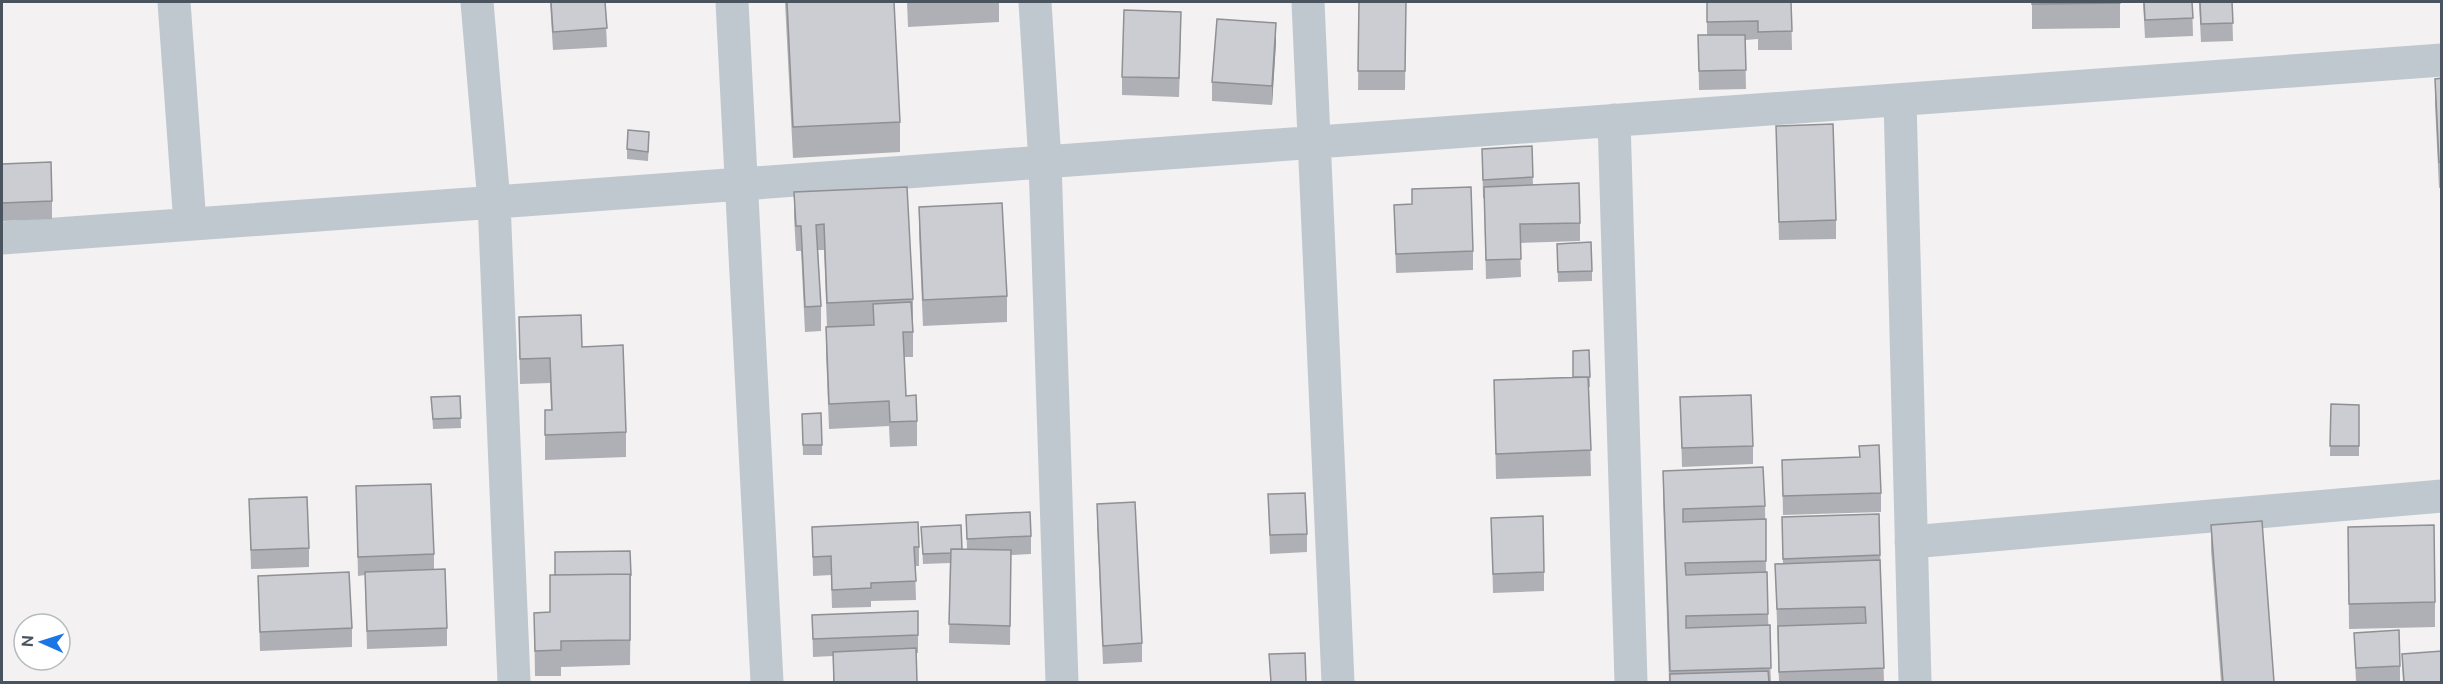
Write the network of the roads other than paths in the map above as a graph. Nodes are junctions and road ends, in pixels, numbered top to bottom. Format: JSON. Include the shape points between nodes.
{"nodes":[{"id":1,"x":174,"y":2,"type":"edge"},
{"id":2,"x":477,"y":2,"type":"edge"},
{"id":3,"x":732,"y":2,"type":"edge"},
{"id":4,"x":1035,"y":2,"type":"edge"},
{"id":5,"x":1308,"y":2,"type":"edge"},
{"id":6,"x":2442,"y":60,"type":"edge"},
{"id":7,"x":1900,"y":100,"type":"junction"},
{"id":8,"x":1614,"y":120,"type":"junction"},
{"id":9,"x":1315,"y":142,"type":"junction"},
{"id":10,"x":1045,"y":162,"type":"junction"},
{"id":11,"x":741,"y":184,"type":"junction"},
{"id":12,"x":494,"y":202,"type":"junction"},
{"id":13,"x":190,"y":224,"type":"junction"},
{"id":14,"x":2,"y":238,"type":"edge"},
{"id":15,"x":2442,"y":495,"type":"edge"},
{"id":16,"x":1911,"y":542,"type":"junction"},
{"id":17,"x":514,"y":682,"type":"edge"},
{"id":18,"x":767,"y":682,"type":"edge"},
{"id":19,"x":1062,"y":682,"type":"edge"},
{"id":20,"x":1338,"y":682,"type":"edge"},
{"id":21,"x":1631,"y":682,"type":"edge"},
{"id":22,"x":1915,"y":682,"type":"edge"}],
"edges":[{"from":1,"to":13,"type":"street"},
{"from":2,"to":12,"type":"street"},
{"from":3,"to":11,"type":"street"},
{"from":4,"to":10,"type":"street"},
{"from":5,"to":9,"type":"street"},
{"from":6,"to":7,"type":"street"},
{"from":7,"to":8,"type":"street"},
{"from":7,"to":16,"type":"street"},
{"from":8,"to":9,"type":"street"},
{"from":8,"to":21,"type":"street"},
{"from":9,"to":10,"type":"street"},
{"from":9,"to":20,"type":"street"},
{"from":10,"to":11,"type":"street"},
{"from":10,"to":19,"type":"street"},
{"from":11,"to":12,"type":"street"},
{"from":11,"to":18,"type":"street"},
{"from":12,"to":13,"type":"street"},
{"from":12,"to":17,"type":"street"},
{"from":13,"to":14,"type":"street"},
{"from":15,"to":16,"type":"street"},
{"from":16,"to":22,"type":"street"}]}
